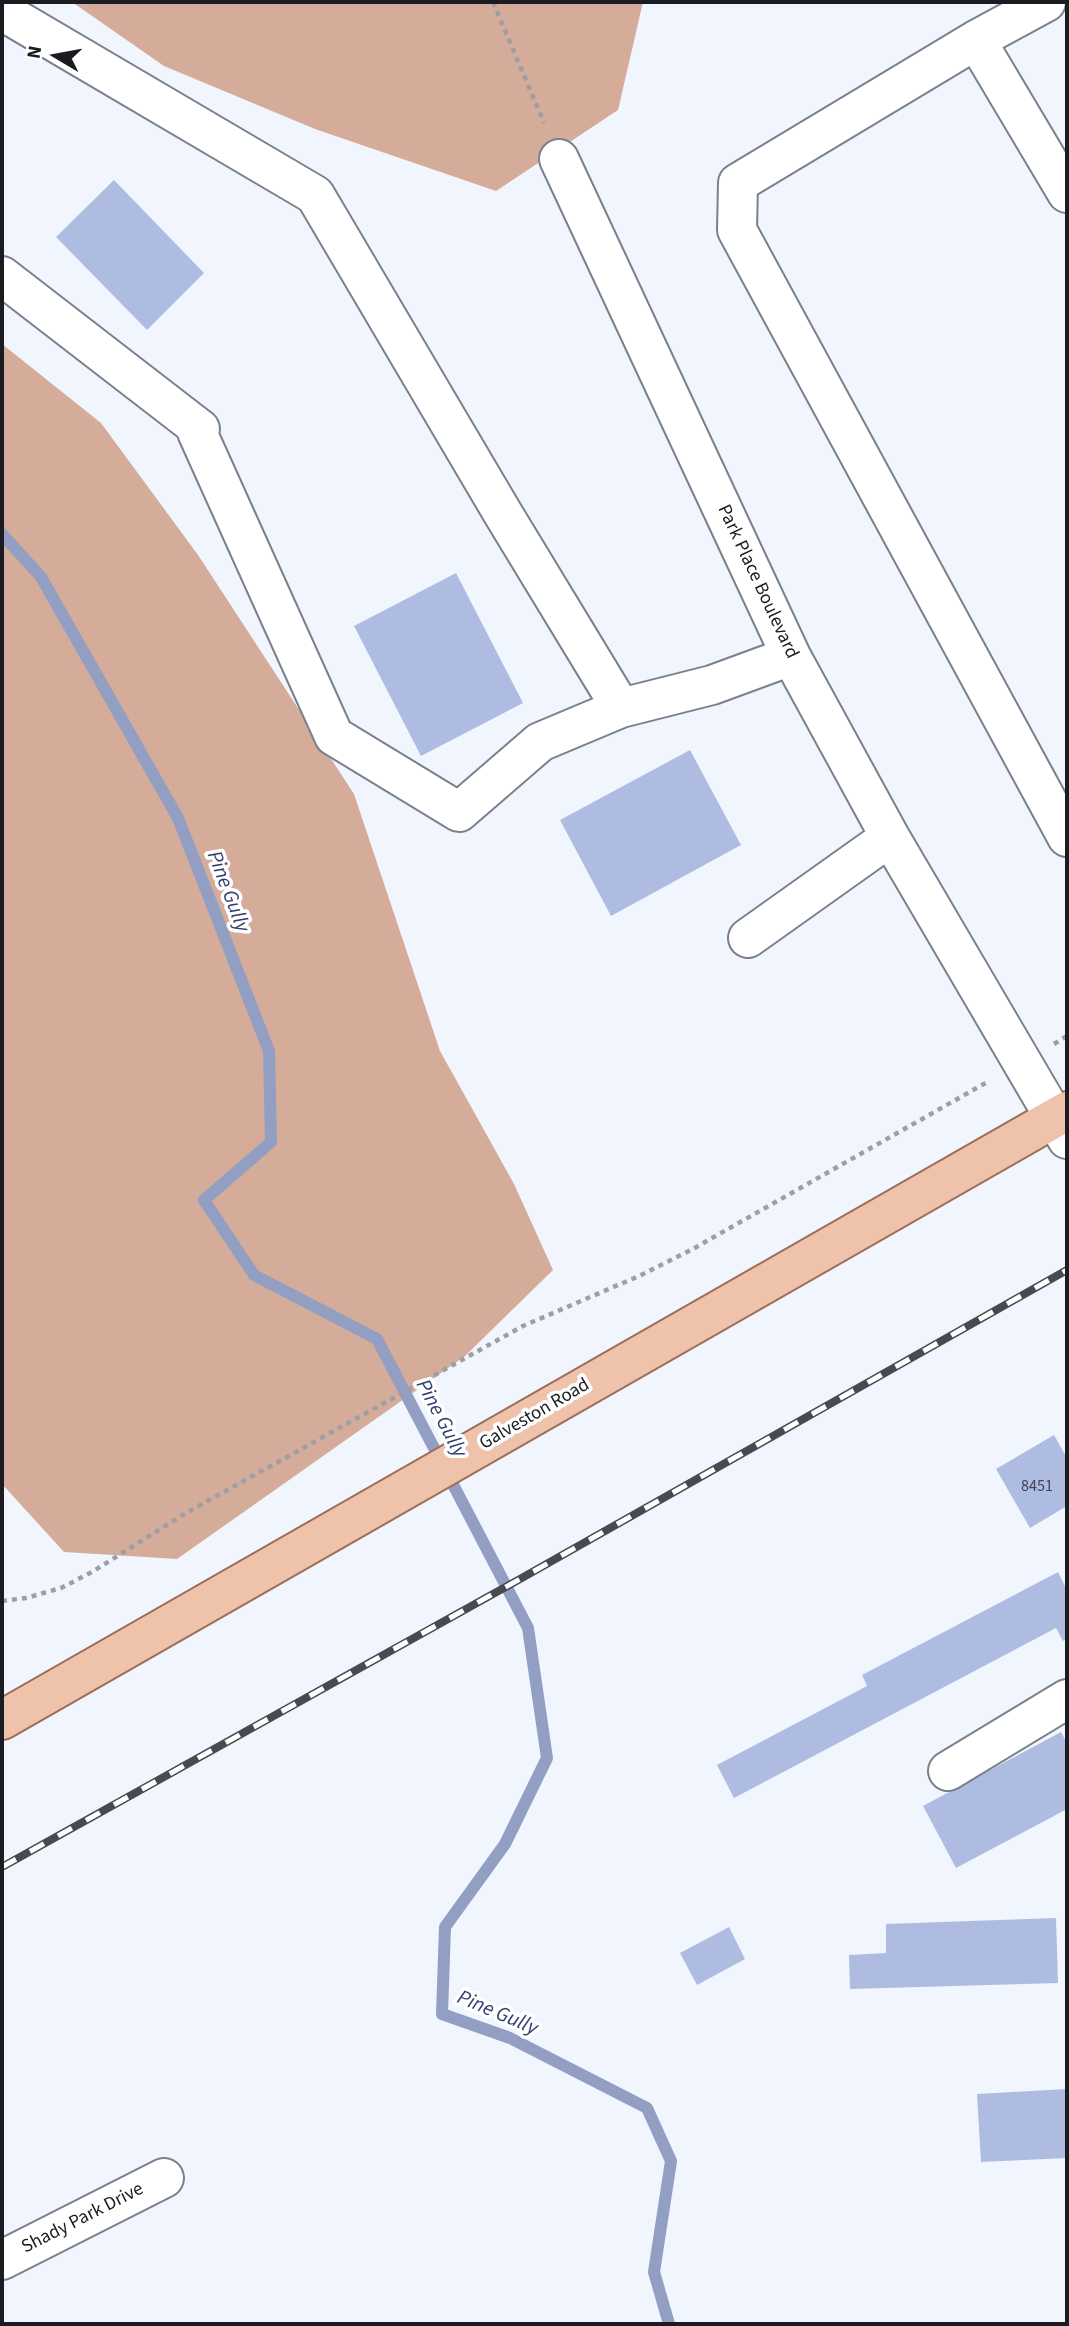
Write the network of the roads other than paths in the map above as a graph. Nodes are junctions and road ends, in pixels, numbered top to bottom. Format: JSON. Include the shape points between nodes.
{"nodes":[{"id":1,"x":1046,"y":2,"type":"edge"},
{"id":2,"x":2,"y":10,"type":"edge"},
{"id":3,"x":976,"y":40,"type":"junction"},
{"id":4,"x":559,"y":159,"type":"road end"},
{"id":5,"x":1067,"y":193,"type":"edge"},
{"id":6,"x":2,"y":276,"type":"edge"},
{"id":7,"x":791,"y":656,"type":"junction"},
{"id":8,"x":621,"y":708,"type":"junction"},
{"id":9,"x":890,"y":837,"type":"junction"},
{"id":10,"x":1067,"y":837,"type":"edge"},
{"id":11,"x":748,"y":938,"type":"dead end"},
{"id":12,"x":1063,"y":1123,"type":"edge"},
{"id":13,"x":1067,"y":1699,"type":"edge"},
{"id":14,"x":2,"y":1720,"type":"edge"},
{"id":15,"x":947,"y":1771,"type":"dead end"},
{"id":16,"x":164,"y":2178,"type":"dead end"},
{"id":17,"x":2,"y":2260,"type":"edge"}],
"edges":[{"from":1,"to":3,"type":"street"},
{"from":2,"to":8,"type":"street","via":[[316,195]]},
{"from":3,"to":5,"type":"street"},
{"from":3,"to":10,"type":"street","via":[[738,183],[737,230]]},
{"from":4,"to":7,"type":"street","name":"Park Place Boulevard"},
{"from":6,"to":8,"type":"street","via":[[200,429],[197,432],[334,736],[459,813],[540,742]]},
{"from":7,"to":8,"type":"street","via":[[712,685]]},
{"from":7,"to":9,"type":"street","name":"Park Place Boulevard"},
{"from":9,"to":11,"type":"street"},
{"from":9,"to":12,"type":"street","name":"Park Place Boulevard"},
{"from":12,"to":14,"type":"main road","name":"Galveston Road","via":[[508,1431]]},
{"from":13,"to":15,"type":"street"},
{"from":16,"to":17,"type":"street","name":"Shady Park Drive"}]}
